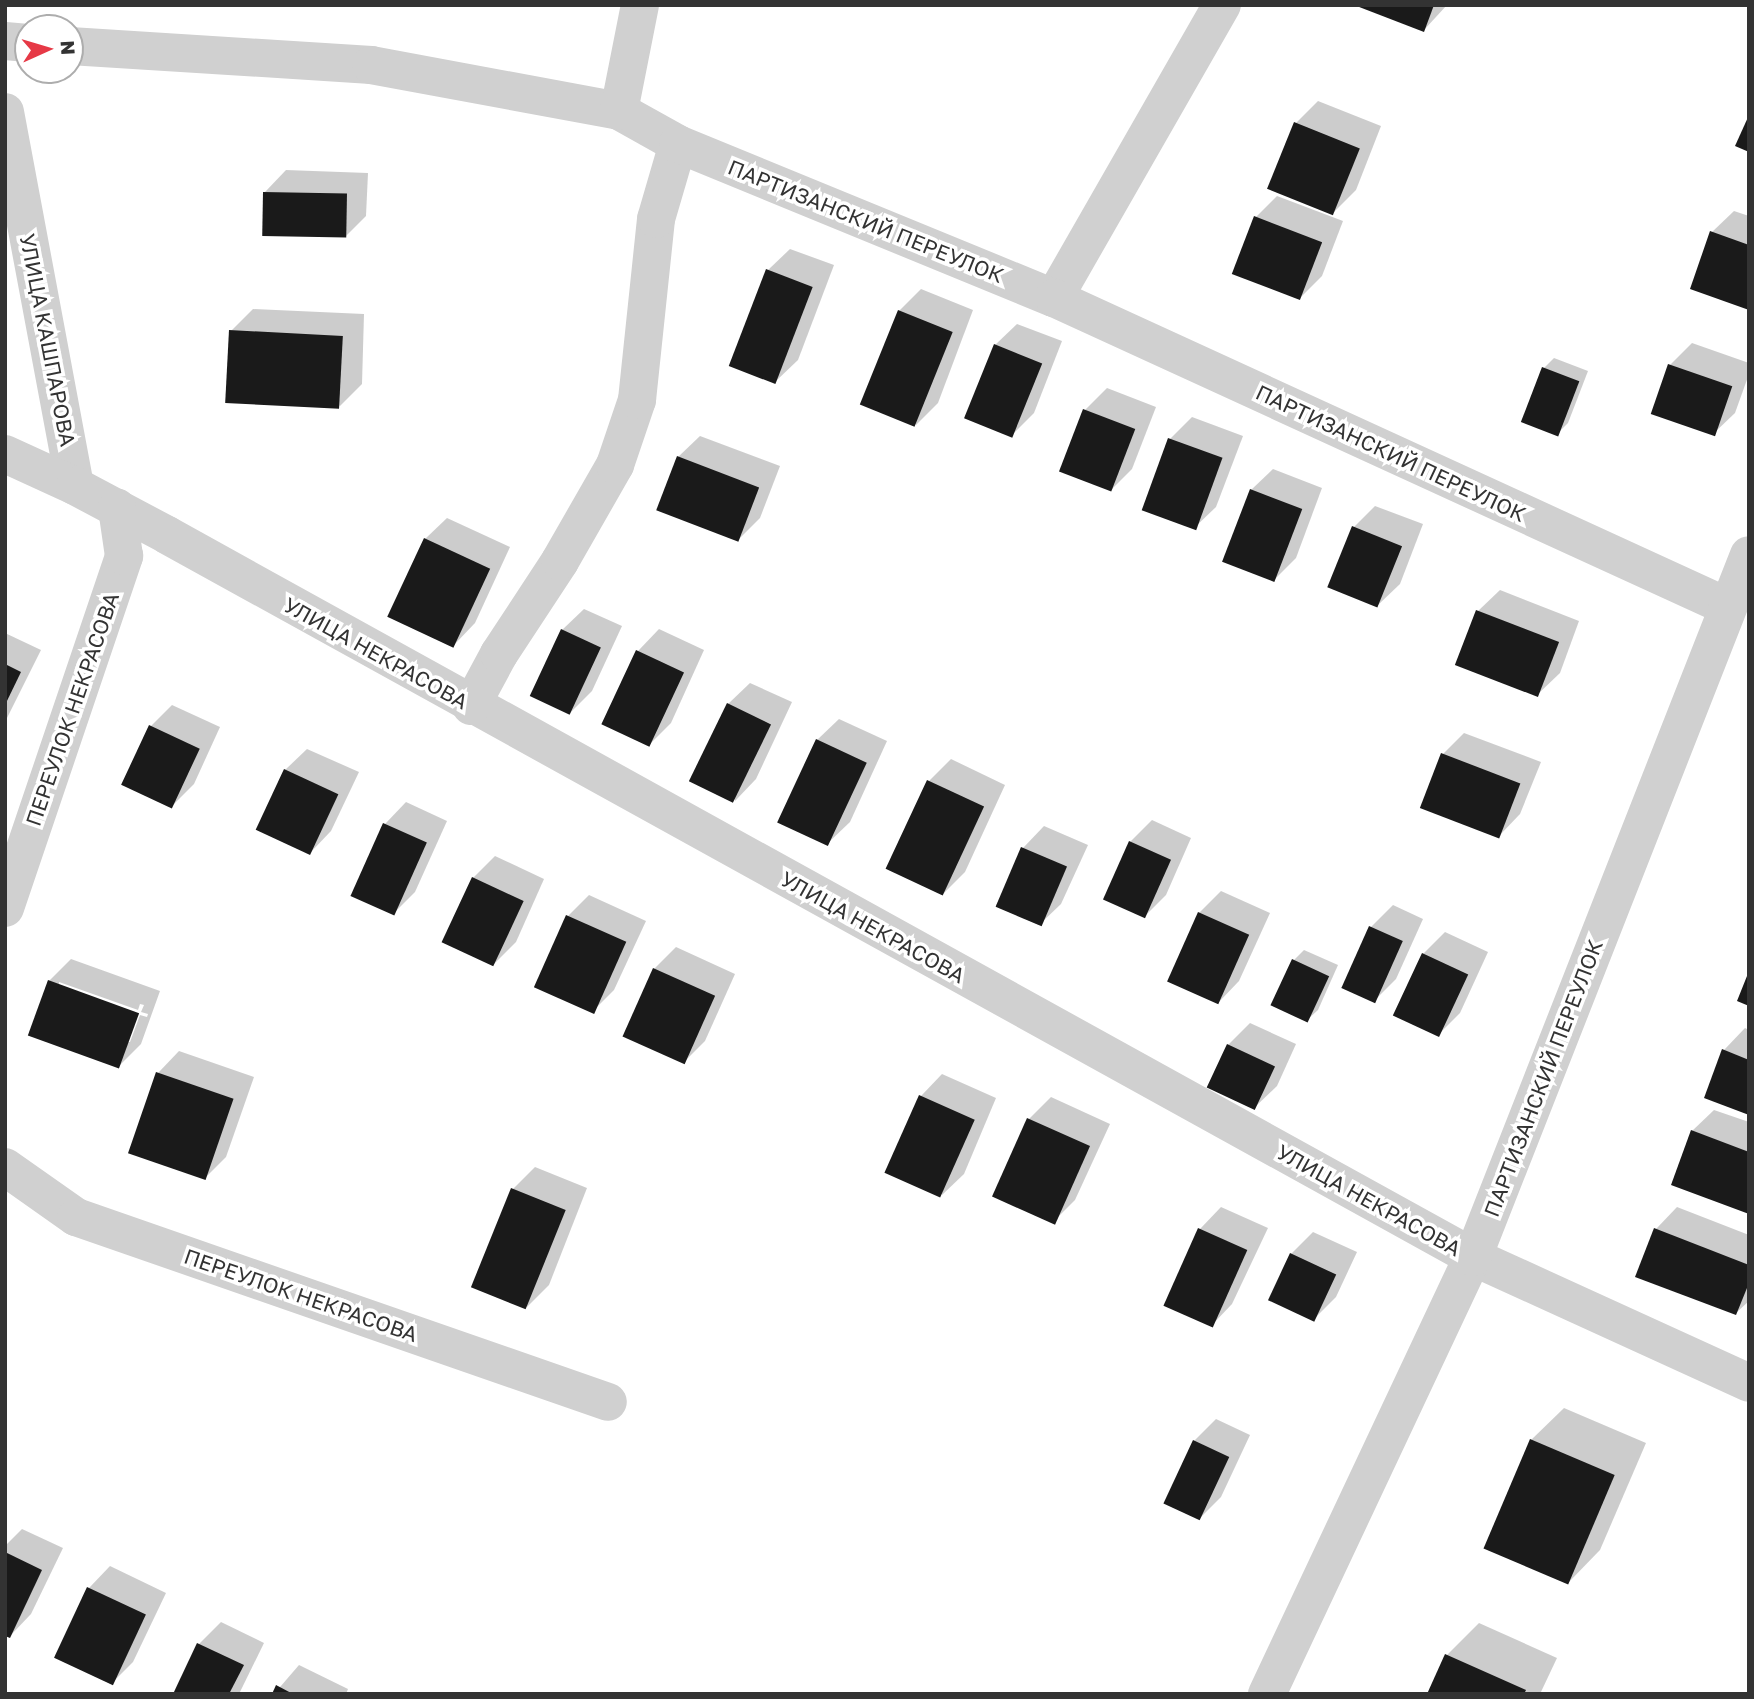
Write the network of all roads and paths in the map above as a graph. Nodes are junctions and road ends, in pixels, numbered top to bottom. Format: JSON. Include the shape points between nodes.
{"nodes":[{"id":1,"x":640,"y":5,"type":"edge"},
{"id":2,"x":1222,"y":5,"type":"edge"},
{"id":3,"x":84,"y":47,"type":"edge"},
{"id":4,"x":619,"y":111,"type":"junction"},
{"id":5,"x":5,"y":112,"type":"edge"},
{"id":6,"x":678,"y":144,"type":"junction"},
{"id":7,"x":1054,"y":299,"type":"junction"},
{"id":8,"x":5,"y":454,"type":"edge"},
{"id":9,"x":75,"y":486,"type":"junction"},
{"id":10,"x":117,"y":508,"type":"junction"},
{"id":11,"x":1749,"y":555,"type":"edge"},
{"id":12,"x":1728,"y":607,"type":"junction"},
{"id":13,"x":471,"y":705,"type":"junction"},
{"id":14,"x":5,"y":908,"type":"edge"},
{"id":15,"x":5,"y":1167,"type":"edge"},
{"id":16,"x":1473,"y":1257,"type":"junction"},
{"id":17,"x":1749,"y":1384,"type":"edge"},
{"id":18,"x":608,"y":1402,"type":"dead end"},
{"id":19,"x":1268,"y":1694,"type":"edge"}],
"edges":[{"from":1,"to":4,"type":"street"},
{"from":2,"to":7,"type":"street"},
{"from":3,"to":4,"type":"street","name":"ПАРТИЗАНСКИЙ ПЕРЕУЛОК","via":[[371,65]]},
{"from":4,"to":6,"type":"street","name":"ПАРТИЗАНСКИЙ ПЕРЕУЛОК"},
{"from":5,"to":9,"type":"street","name":"УЛИЦА КАШПАРОВА"},
{"from":6,"to":7,"type":"street","name":"ПАРТИЗАНСКИЙ ПЕРЕУЛОК"},
{"from":6,"to":13,"type":"street","via":[[656,219],[637,400],[615,465]]},
{"from":7,"to":12,"type":"street","name":"ПАРТИЗАНСКИЙ ПЕРЕУЛОК"},
{"from":8,"to":9,"type":"street","name":"УЛИЦА НЕКРАСОВА"},
{"from":9,"to":10,"type":"street","name":"УЛИЦА НЕКРАСОВА"},
{"from":10,"to":13,"type":"street","name":"УЛИЦА НЕКРАСОВА"},
{"from":10,"to":14,"type":"street","name":"ПЕРЕУЛОК НЕКРАСОВА","via":[[124,556]]},
{"from":11,"to":12,"type":"street","name":"ПАРТИЗАНСКИЙ ПЕРЕУЛОК"},
{"from":12,"to":16,"type":"street","name":"ПАРТИЗАНСКИЙ ПЕРЕУЛОК"},
{"from":13,"to":16,"type":"street","name":"УЛИЦА НЕКРАСОВА"},
{"from":15,"to":18,"type":"street","name":"ПЕРЕУЛОК НЕКРАСОВА","via":[[76,1217]]},
{"from":16,"to":17,"type":"street","name":"УЛИЦА НЕКРАСОВА"},
{"from":16,"to":19,"type":"street","name":"ПАРТИЗАНСКИЙ ПЕРЕУЛОК"}]}
